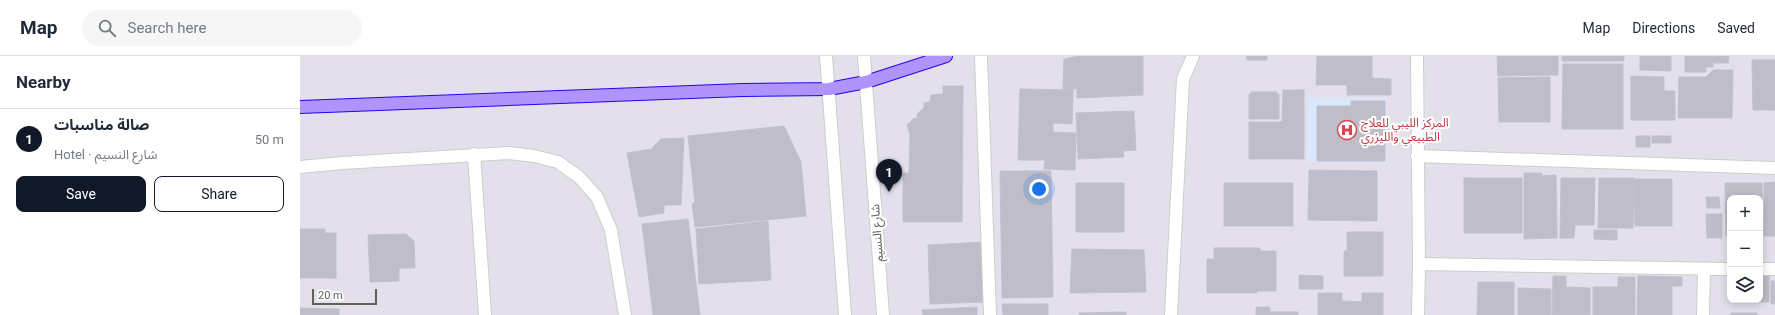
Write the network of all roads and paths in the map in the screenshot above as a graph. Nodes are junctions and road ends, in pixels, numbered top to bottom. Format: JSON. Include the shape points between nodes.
{"nodes":[{"id":1,"x":826,"y":56,"type":"edge"},
{"id":2,"x":864,"y":56,"type":"edge"},
{"id":3,"x":946,"y":56,"type":"edge"},
{"id":4,"x":981,"y":56,"type":"edge"},
{"id":5,"x":1194,"y":56,"type":"edge"},
{"id":6,"x":1417,"y":56,"type":"edge"},
{"id":7,"x":866,"y":82,"type":"junction"},
{"id":8,"x":829,"y":89,"type":"junction"},
{"id":9,"x":300,"y":107,"type":"edge"},
{"id":10,"x":474,"y":154,"type":"junction"},
{"id":11,"x":1417,"y":156,"type":"junction"},
{"id":12,"x":300,"y":167,"type":"edge"},
{"id":13,"x":1775,"y":168,"type":"edge"},
{"id":14,"x":1419,"y":264,"type":"junction"},
{"id":15,"x":1727,"y":269,"type":"edge"},
{"id":16,"x":1763,"y":269,"type":"edge"},
{"id":17,"x":1775,"y":269,"type":"edge"},
{"id":18,"x":1704,"y":270,"type":"junction"},
{"id":19,"x":484,"y":315,"type":"edge"},
{"id":20,"x":625,"y":315,"type":"edge"},
{"id":21,"x":845,"y":315,"type":"edge"},
{"id":22,"x":883,"y":315,"type":"edge"},
{"id":23,"x":990,"y":315,"type":"edge"},
{"id":24,"x":1171,"y":315,"type":"edge"},
{"id":25,"x":1418,"y":315,"type":"edge"},
{"id":26,"x":1704,"y":315,"type":"edge"}],
"edges":[{"from":1,"to":8,"type":"street"},
{"from":2,"to":7,"type":"street","name":"شارع النسيم"},
{"from":3,"to":7,"type":"highway"},
{"from":4,"to":23,"type":"street"},
{"from":5,"to":24,"type":"street","via":[[1183,79]]},
{"from":6,"to":11,"type":"street"},
{"from":7,"to":8,"type":"highway"},
{"from":7,"to":22,"type":"street","name":"شارع النسيم"},
{"from":8,"to":9,"type":"highway"},
{"from":8,"to":21,"type":"street"},
{"from":10,"to":12,"type":"street"},
{"from":10,"to":19,"type":"street"},
{"from":10,"to":20,"type":"street","via":[[509,153],[534,156],[558,162],[580,177],[596,197],[611,230]]},
{"from":11,"to":13,"type":"street"},
{"from":11,"to":14,"type":"street"},
{"from":14,"to":18,"type":"street"},
{"from":14,"to":25,"type":"street"},
{"from":15,"to":18,"type":"street"},
{"from":16,"to":17,"type":"street"},
{"from":18,"to":26,"type":"street"}]}
